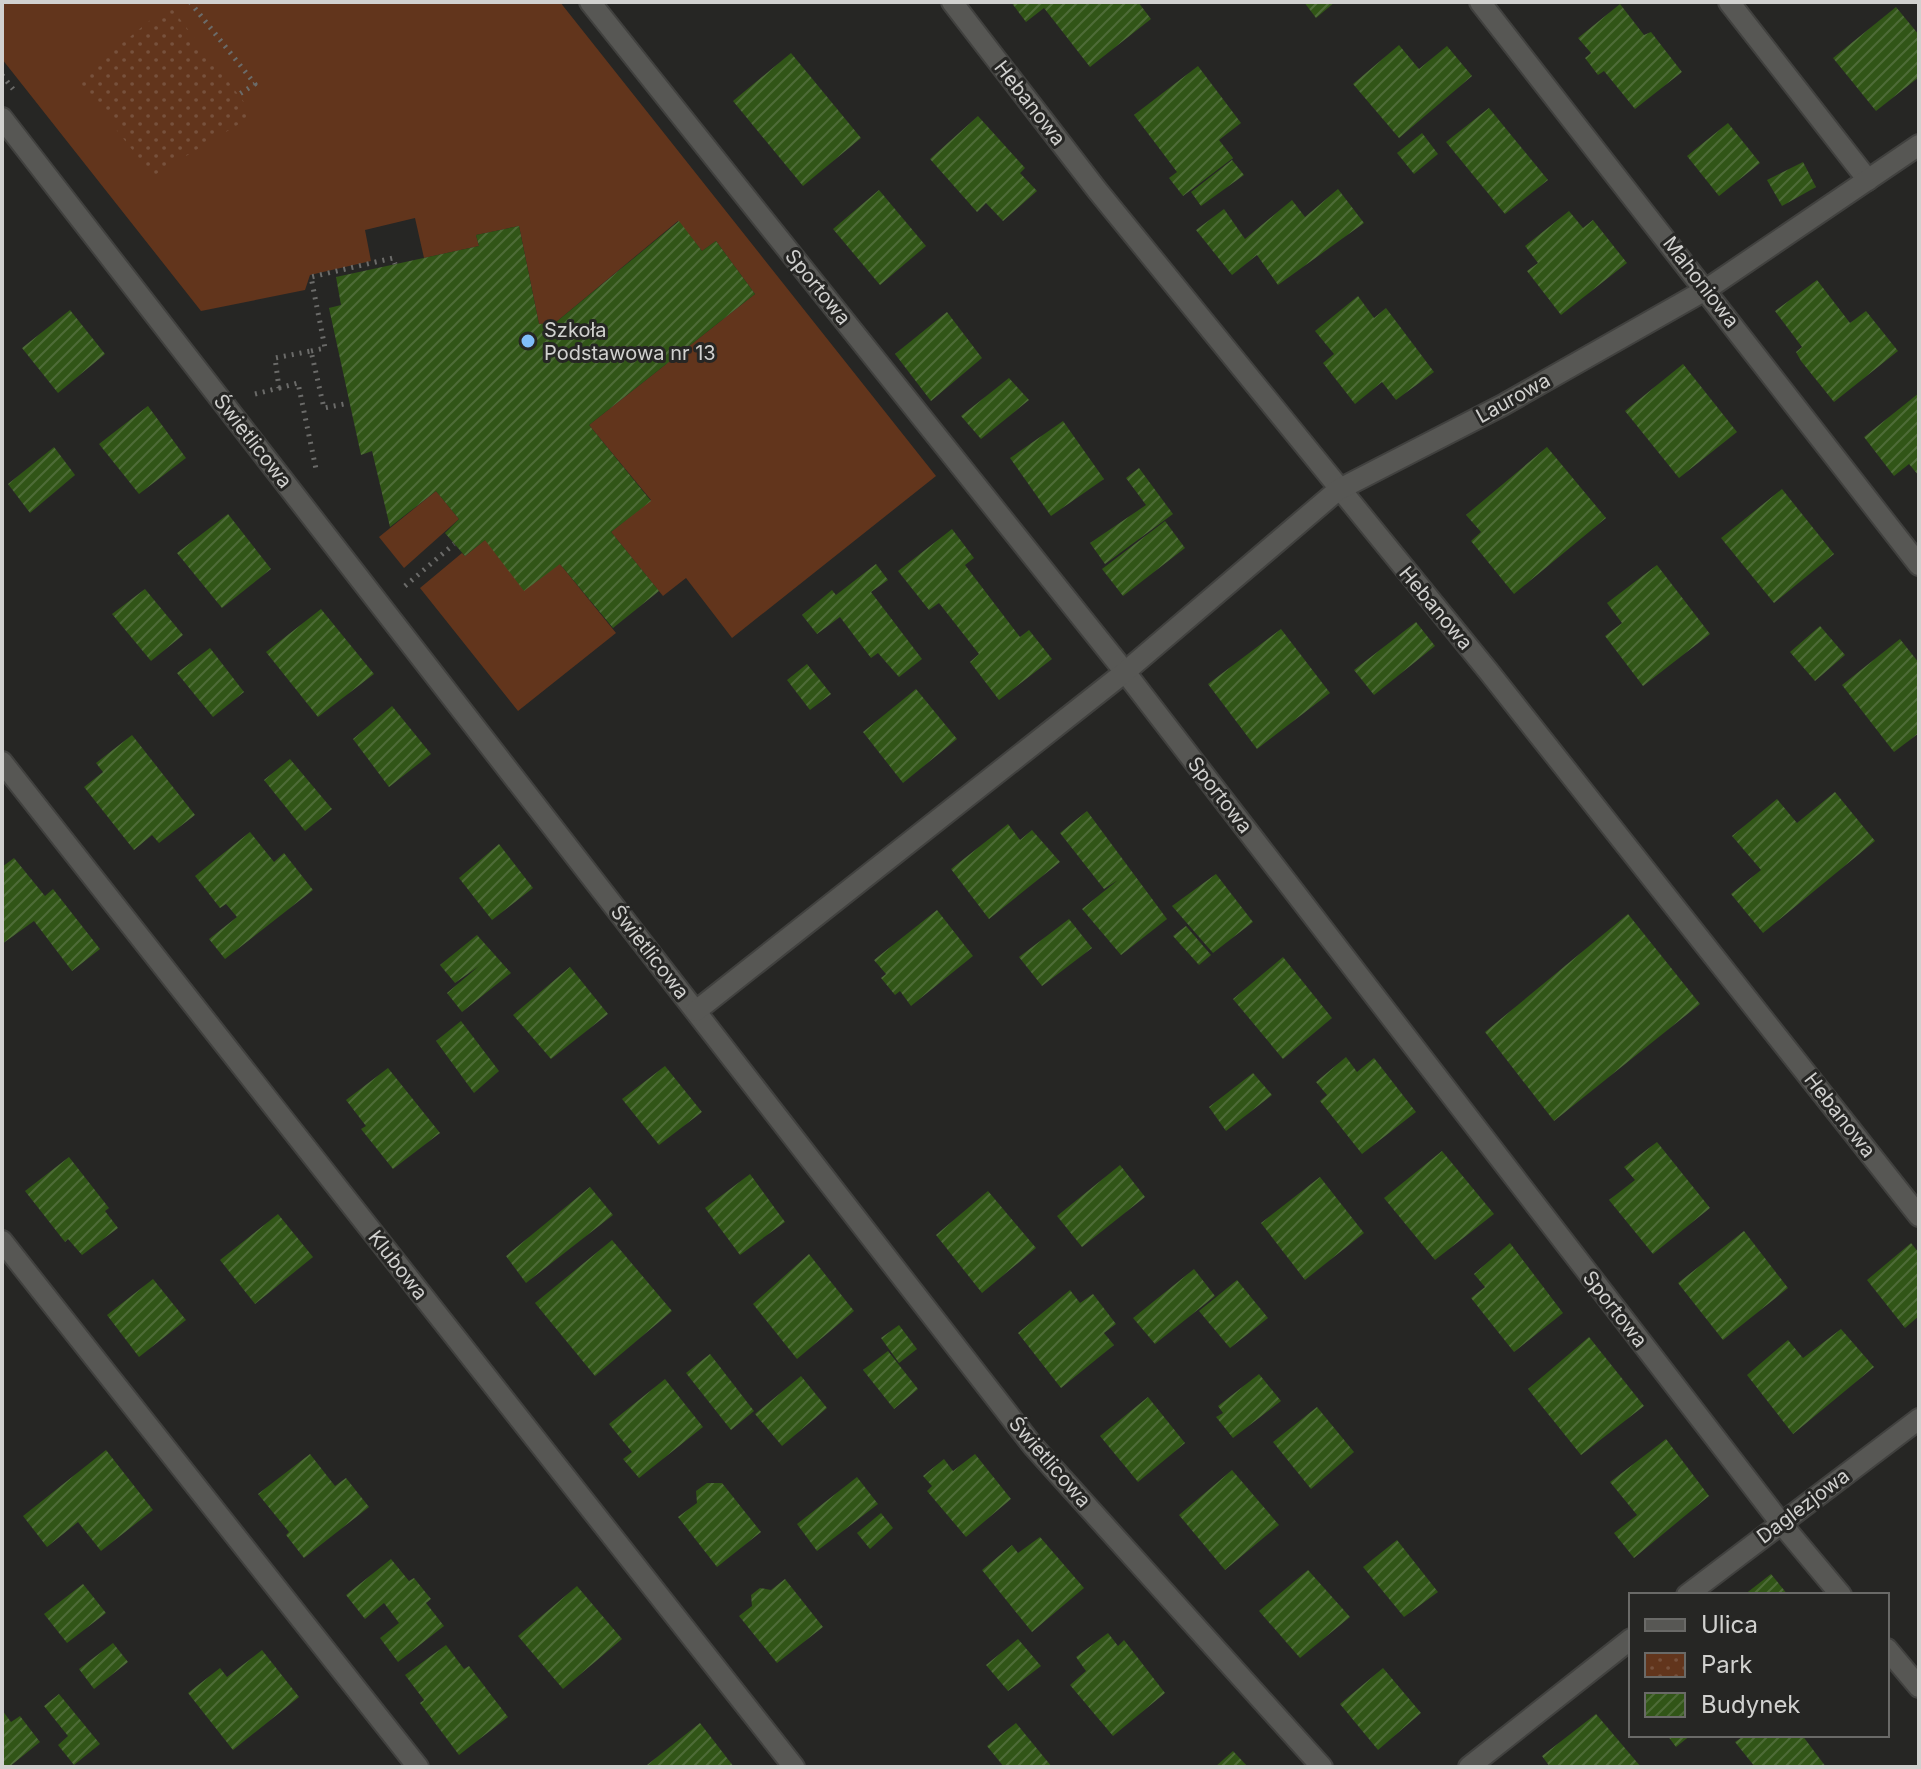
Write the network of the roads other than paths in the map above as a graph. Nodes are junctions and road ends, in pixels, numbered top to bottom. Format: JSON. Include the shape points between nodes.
{"nodes":[{"id":1,"x":590,"y":2,"type":"edge"},
{"id":2,"x":952,"y":2,"type":"edge"},
{"id":3,"x":1480,"y":2,"type":"edge"},
{"id":4,"x":1729,"y":2,"type":"edge"},
{"id":5,"x":2,"y":118,"type":"edge"},
{"id":6,"x":1919,"y":145,"type":"edge"},
{"id":7,"x":1868,"y":180,"type":"junction"},
{"id":8,"x":1707,"y":289,"type":"junction"},
{"id":9,"x":1338,"y":490,"type":"junction"},
{"id":10,"x":1919,"y":565,"type":"edge"},
{"id":11,"x":1125,"y":672,"type":"junction"},
{"id":12,"x":2,"y":762,"type":"edge"},
{"id":13,"x":696,"y":1011,"type":"junction"},
{"id":14,"x":1919,"y":1216,"type":"edge"},
{"id":15,"x":2,"y":1241,"type":"edge"},
{"id":16,"x":1919,"y":1419,"type":"edge"},
{"id":17,"x":1780,"y":1522,"type":"junction"},
{"id":18,"x":1690,"y":1593,"type":"edge"},
{"id":19,"x":1839,"y":1593,"type":"edge"},
{"id":20,"x":1629,"y":1641,"type":"edge"},
{"id":21,"x":1889,"y":1651,"type":"edge"},
{"id":22,"x":1919,"y":1687,"type":"edge"},
{"id":23,"x":418,"y":1767,"type":"edge"},
{"id":24,"x":794,"y":1767,"type":"edge"},
{"id":25,"x":1322,"y":1767,"type":"edge"},
{"id":26,"x":1469,"y":1767,"type":"edge"}],
"edges":[{"from":1,"to":11,"type":"street","name":"Sportowa"},
{"from":2,"to":9,"type":"street","name":"Hebanowa"},
{"from":3,"to":8,"type":"street","name":"Mahoniowa"},
{"from":4,"to":7,"type":"street"},
{"from":5,"to":13,"type":"street","name":"Świetlicowa"},
{"from":6,"to":7,"type":"street","name":"Laurowa"},
{"from":7,"to":8,"type":"street","name":"Laurowa"},
{"from":8,"to":9,"type":"street","name":"Laurowa","via":[[1503,405]]},
{"from":8,"to":10,"type":"street","name":"Mahoniowa"},
{"from":9,"to":11,"type":"street","name":"Laurowa"},
{"from":9,"to":14,"type":"street","name":"Hebanowa","via":[[1489,672]]},
{"from":11,"to":13,"type":"street","name":"Laurowa"},
{"from":11,"to":17,"type":"street","name":"Sportowa"},
{"from":12,"to":24,"type":"street","name":"Klubowa"},
{"from":13,"to":25,"type":"street","name":"Świetlicowa","via":[[1033,1446]]},
{"from":15,"to":23,"type":"street"},
{"from":16,"to":17,"type":"street","name":"Daglezjowa"},
{"from":17,"to":18,"type":"street","name":"Daglezjowa"},
{"from":17,"to":19,"type":"street","name":"Sportowa"},
{"from":20,"to":26,"type":"street"},
{"from":21,"to":22,"type":"street"}]}
